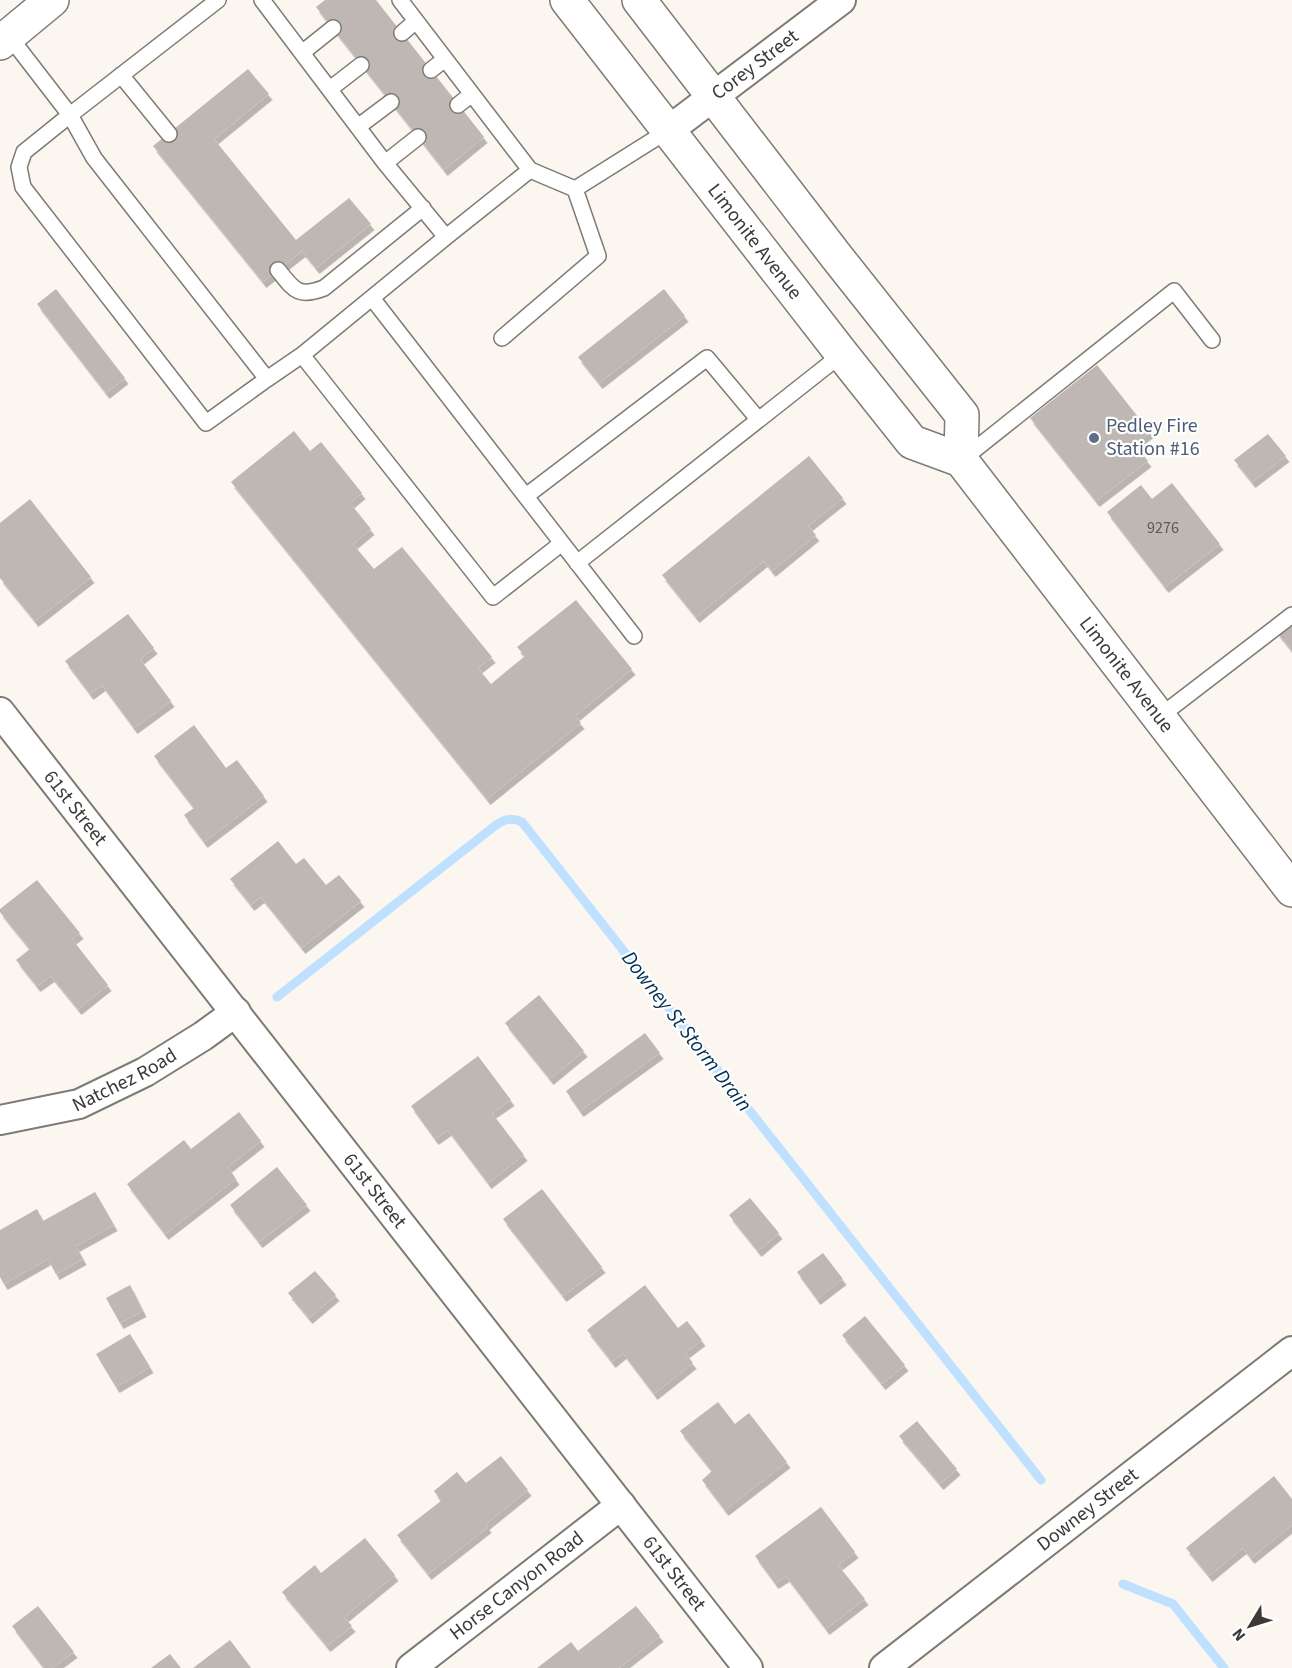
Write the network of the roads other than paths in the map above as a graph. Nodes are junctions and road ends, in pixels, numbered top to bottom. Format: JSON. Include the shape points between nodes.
{"nodes":[{"id":1,"x":52,"y":0,"type":"edge"},
{"id":2,"x":218,"y":0,"type":"edge"},
{"id":3,"x":262,"y":0,"type":"edge"},
{"id":4,"x":400,"y":0,"type":"edge"},
{"id":5,"x":567,"y":0,"type":"edge"},
{"id":6,"x":639,"y":0,"type":"edge"},
{"id":7,"x":842,"y":0,"type":"edge"},
{"id":8,"x":416,"y":21,"type":"junction"},
{"id":9,"x":333,"y":28,"type":"dead end"},
{"id":10,"x":402,"y":33,"type":"dead end"},
{"id":11,"x":4,"y":40,"type":"edge"},
{"id":12,"x":303,"y":52,"type":"junction"},
{"id":13,"x":445,"y":59,"type":"junction"},
{"id":14,"x":361,"y":65,"type":"dead end"},
{"id":15,"x":431,"y":70,"type":"dead end"},
{"id":16,"x":121,"y":75,"type":"junction"},
{"id":17,"x":330,"y":89,"type":"junction"},
{"id":18,"x":472,"y":94,"type":"junction"},
{"id":19,"x":714,"y":96,"type":"junction"},
{"id":20,"x":391,"y":102,"type":"dead end"},
{"id":21,"x":458,"y":105,"type":"dead end"},
{"id":22,"x":69,"y":115,"type":"junction"},
{"id":23,"x":359,"y":126,"type":"junction"},
{"id":24,"x":669,"y":130,"type":"junction"},
{"id":25,"x":169,"y":134,"type":"dead end"},
{"id":26,"x":418,"y":137,"type":"dead end"},
{"id":27,"x":385,"y":162,"type":"junction"},
{"id":28,"x":530,"y":170,"type":"junction"},
{"id":29,"x":575,"y":189,"type":"junction"},
{"id":30,"x":423,"y":208,"type":"junction"},
{"id":31,"x":446,"y":237,"type":"junction"},
{"id":32,"x":278,"y":270,"type":"dead end"},
{"id":33,"x":372,"y":298,"type":"junction"},
{"id":34,"x":502,"y":338,"type":"dead end"},
{"id":35,"x":1212,"y":340,"type":"dead end"},
{"id":36,"x":842,"y":354,"type":"junction"},
{"id":37,"x":302,"y":355,"type":"junction"},
{"id":38,"x":267,"y":378,"type":"junction"},
{"id":39,"x":758,"y":419,"type":"junction"},
{"id":40,"x":961,"y":460,"type":"junction"},
{"id":41,"x":526,"y":496,"type":"junction"},
{"id":42,"x":562,"y":543,"type":"junction"},
{"id":43,"x":577,"y":563,"type":"junction"},
{"id":44,"x":1292,"y":615,"type":"edge"},
{"id":45,"x":634,"y":636,"type":"dead end"},
{"id":46,"x":0,"y":712,"type":"edge"},
{"id":47,"x":1159,"y":717,"type":"junction"},
{"id":48,"x":1292,"y":890,"type":"edge"},
{"id":49,"x":236,"y":1012,"type":"junction"},
{"id":50,"x":0,"y":1120,"type":"edge"},
{"id":51,"x":1292,"y":1351,"type":"edge"},
{"id":52,"x":621,"y":1505,"type":"junction"},
{"id":53,"x":411,"y":1668,"type":"edge"},
{"id":54,"x":748,"y":1668,"type":"edge"},
{"id":55,"x":884,"y":1668,"type":"edge"}],
"edges":[{"from":1,"to":11,"type":"main road"},
{"from":2,"to":16,"type":"lane"},
{"from":3,"to":12,"type":"lane"},
{"from":4,"to":8,"type":"lane"},
{"from":5,"to":24,"type":"main road","name":"Limonite Avenue"},
{"from":6,"to":19,"type":"main road"},
{"from":7,"to":19,"type":"street","name":"Corey Street"},
{"from":8,"to":10,"type":"lane"},
{"from":8,"to":13,"type":"lane"},
{"from":9,"to":12,"type":"lane"},
{"from":11,"to":22,"type":"lane"},
{"from":12,"to":17,"type":"lane"},
{"from":13,"to":15,"type":"lane"},
{"from":13,"to":18,"type":"lane"},
{"from":14,"to":17,"type":"lane"},
{"from":16,"to":22,"type":"lane"},
{"from":16,"to":25,"type":"lane"},
{"from":17,"to":23,"type":"lane"},
{"from":18,"to":21,"type":"lane"},
{"from":18,"to":28,"type":"lane"},
{"from":19,"to":24,"type":"street","name":"Corey Street"},
{"from":19,"to":40,"type":"main road","via":[[962,415]]},
{"from":20,"to":23,"type":"lane"},
{"from":22,"to":38,"type":"lane","via":[[94,158]]},
{"from":22,"to":38,"type":"lane","via":[[24,152],[19,168],[23,187],[206,423]]},
{"from":23,"to":27,"type":"lane"},
{"from":24,"to":29,"type":"lane"},
{"from":24,"to":36,"type":"main road","name":"Limonite Avenue"},
{"from":26,"to":27,"type":"lane"},
{"from":27,"to":30,"type":"lane"},
{"from":28,"to":29,"type":"lane"},
{"from":28,"to":31,"type":"lane"},
{"from":29,"to":34,"type":"lane","via":[[598,256]]},
{"from":30,"to":31,"type":"lane"},
{"from":30,"to":32,"type":"lane","via":[[324,288],[310,293],[294,290]]},
{"from":31,"to":33,"type":"lane"},
{"from":33,"to":37,"type":"lane"},
{"from":33,"to":41,"type":"lane"},
{"from":35,"to":40,"type":"lane","via":[[1174,291]]},
{"from":36,"to":39,"type":"lane"},
{"from":36,"to":40,"type":"main road","name":"Limonite Avenue","via":[[912,442]]},
{"from":37,"to":38,"type":"lane"},
{"from":37,"to":42,"type":"lane","via":[[493,597]]},
{"from":39,"to":41,"type":"lane","via":[[707,358]]},
{"from":39,"to":43,"type":"lane"},
{"from":40,"to":47,"type":"main road","name":"Limonite Avenue"},
{"from":41,"to":42,"type":"lane"},
{"from":42,"to":43,"type":"lane"},
{"from":43,"to":45,"type":"lane"},
{"from":44,"to":47,"type":"lane"},
{"from":46,"to":49,"type":"street","name":"61st Street"},
{"from":47,"to":48,"type":"main road","name":"Limonite Avenue"},
{"from":49,"to":50,"type":"street","name":"Natchez Road","via":[[145,1072],[79,1104]]},
{"from":49,"to":52,"type":"street","name":"61st Street"},
{"from":51,"to":55,"type":"street","name":"Downey Street"},
{"from":52,"to":53,"type":"street","name":"Horse Canyon Road"},
{"from":52,"to":54,"type":"street","name":"61st Street"}]}
